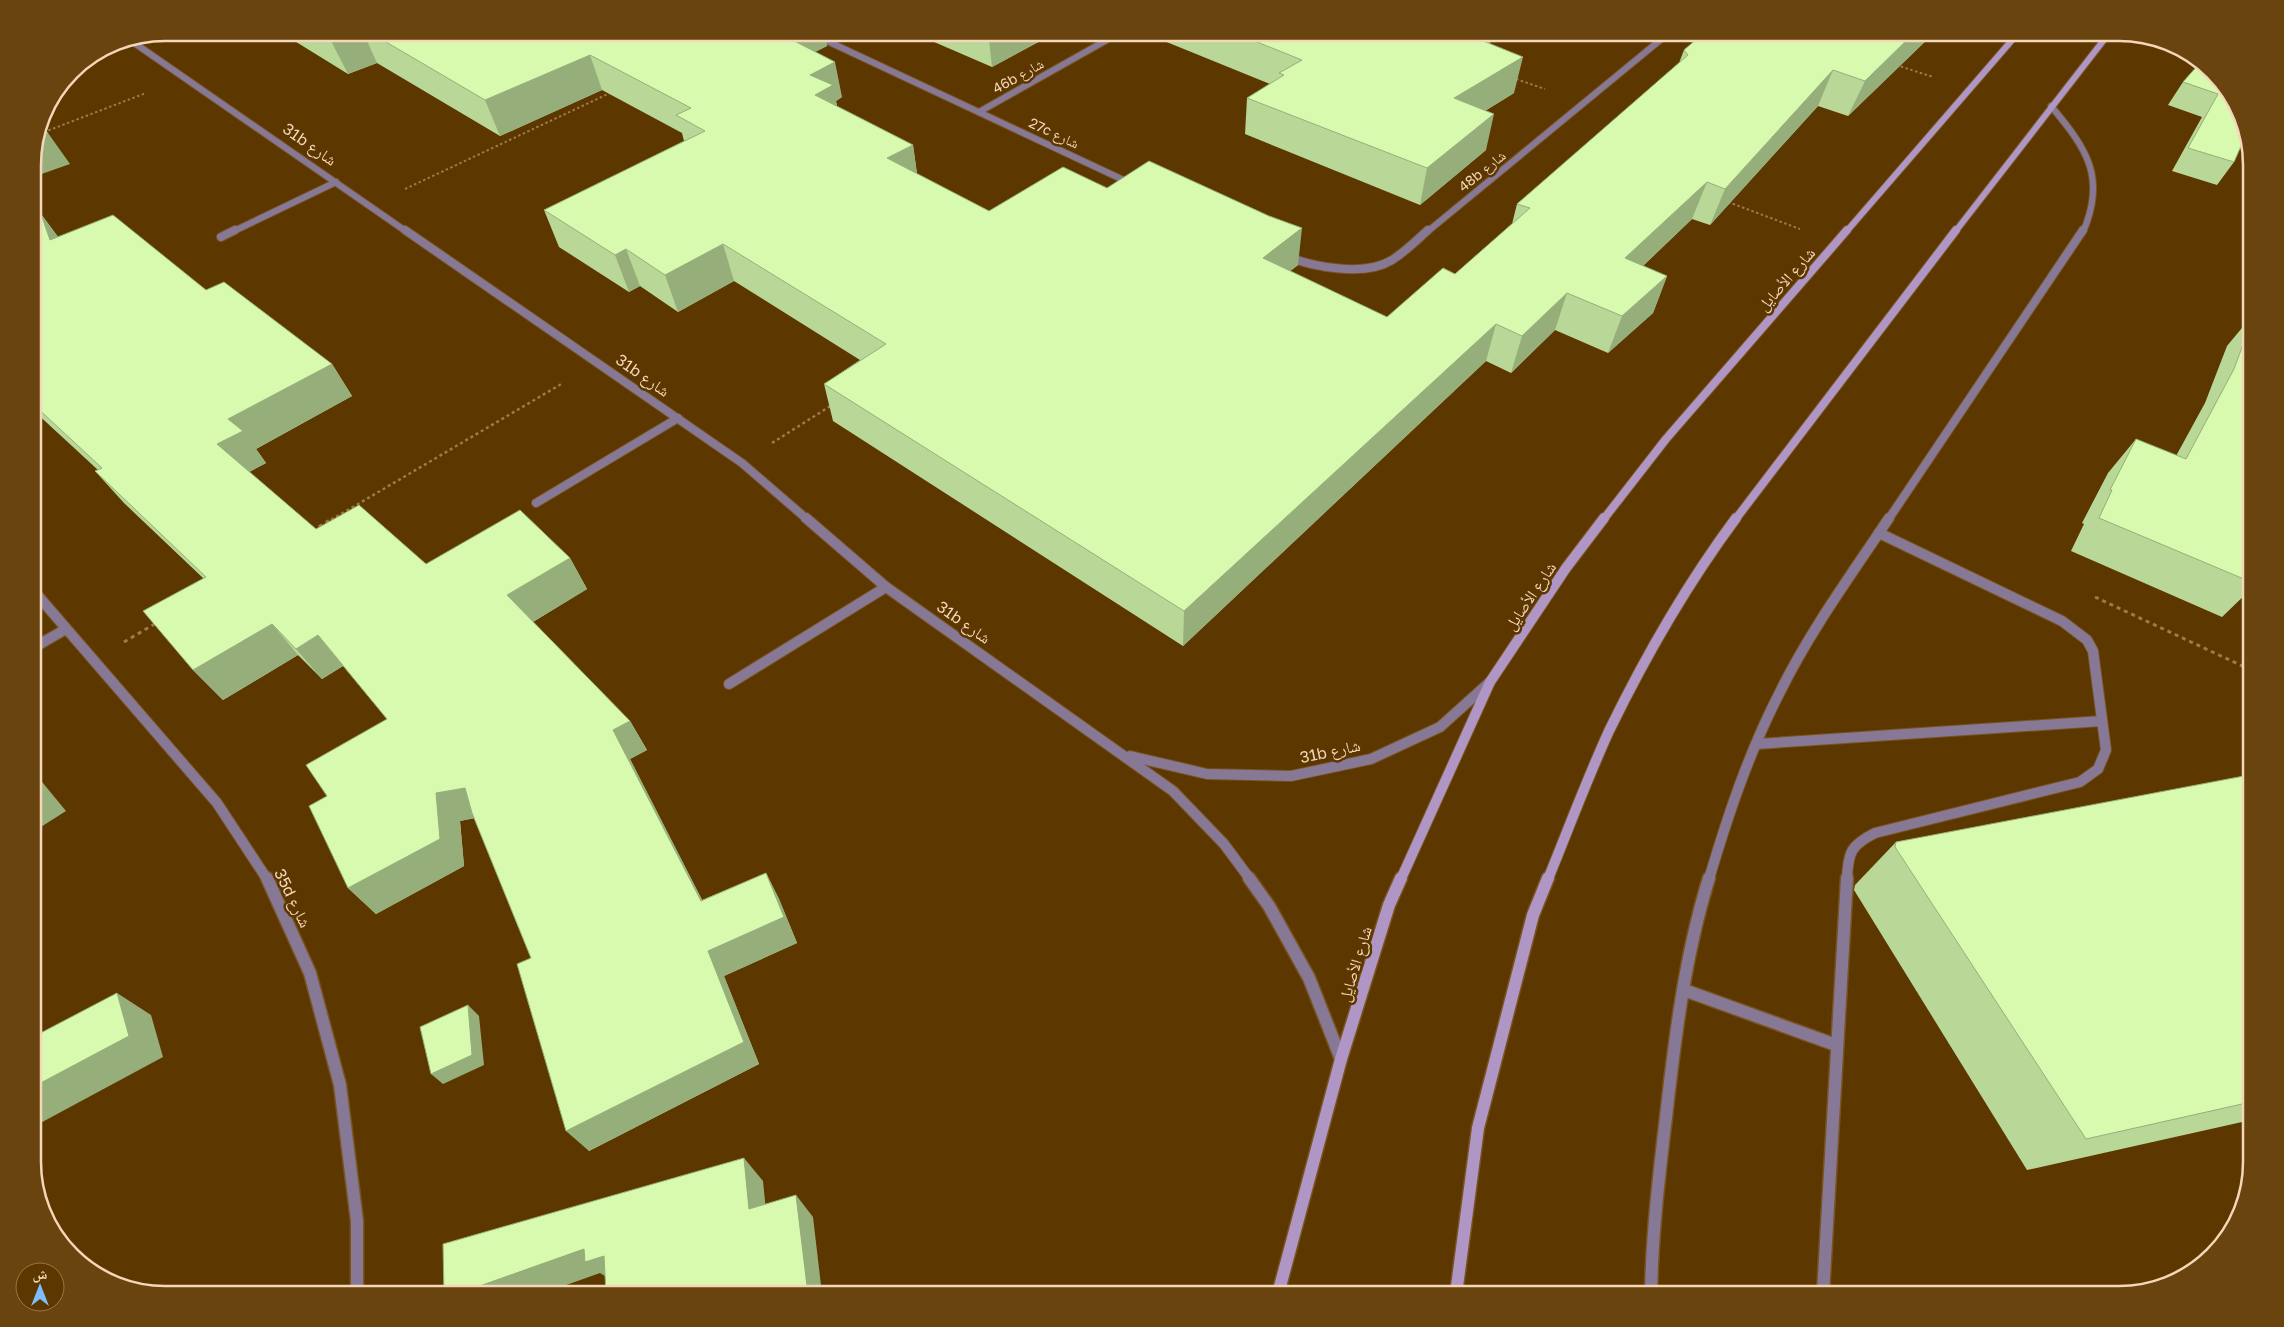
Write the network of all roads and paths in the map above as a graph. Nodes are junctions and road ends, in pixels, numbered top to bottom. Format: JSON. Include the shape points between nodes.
{"nodes":[{"id":1,"x":827,"y":41,"type":"edge"},
{"id":2,"x":1104,"y":41,"type":"edge"},
{"id":3,"x":1659,"y":41,"type":"edge"},
{"id":4,"x":2010,"y":41,"type":"edge"},
{"id":5,"x":2103,"y":41,"type":"edge"},
{"id":6,"x":136,"y":44,"type":"edge"},
{"id":7,"x":1896,"y":65,"type":"edge"},
{"id":8,"x":1510,"y":77,"type":"edge"},
{"id":9,"x":186,"y":78,"type":"junction"},
{"id":10,"x":1971,"y":88,"type":"junction"},
{"id":11,"x":612,"y":92,"type":"edge"},
{"id":12,"x":1584,"y":104,"type":"junction"},
{"id":13,"x":2051,"y":106,"type":"junction"},
{"id":14,"x":979,"y":112,"type":"junction"},
{"id":15,"x":46,"y":131,"type":"edge"},
{"id":16,"x":336,"y":182,"type":"junction"},
{"id":17,"x":1137,"y":186,"type":"edge"},
{"id":18,"x":1725,"y":200,"type":"edge"},
{"id":19,"x":370,"y":206,"type":"junction"},
{"id":20,"x":221,"y":237,"type":"dead end"},
{"id":21,"x":1837,"y":243,"type":"junction"},
{"id":22,"x":1279,"y":252,"type":"edge"},
{"id":23,"x":598,"y":363,"type":"junction"},
{"id":24,"x":833,"y":404,"type":"edge"},
{"id":25,"x":678,"y":418,"type":"junction"},
{"id":26,"x":742,"y":463,"type":"junction"},
{"id":27,"x":536,"y":503,"type":"dead end"},
{"id":28,"x":1879,"y":533,"type":"junction"},
{"id":29,"x":307,"y":534,"type":"edge"},
{"id":30,"x":886,"y":587,"type":"junction"},
{"id":31,"x":42,"y":601,"type":"edge"},
{"id":32,"x":162,"y":620,"type":"edge"},
{"id":33,"x":66,"y":629,"type":"junction"},
{"id":34,"x":42,"y":643,"type":"edge"},
{"id":35,"x":94,"y":660,"type":"junction"},
{"id":36,"x":1490,"y":682,"type":"junction"},
{"id":37,"x":729,"y":684,"type":"dead end"},
{"id":38,"x":2102,"y":721,"type":"junction"},
{"id":39,"x":1757,"y":744,"type":"junction"},
{"id":40,"x":1124,"y":755,"type":"junction"},
{"id":41,"x":1684,"y":990,"type":"junction"},
{"id":42,"x":1836,"y":1046,"type":"junction"},
{"id":43,"x":1340,"y":1059,"type":"junction"},
{"id":44,"x":357,"y":1286,"type":"edge"},
{"id":45,"x":1280,"y":1286,"type":"edge"},
{"id":46,"x":1457,"y":1286,"type":"edge"},
{"id":47,"x":1650,"y":1286,"type":"edge"},
{"id":48,"x":1823,"y":1286,"type":"edge"}],
"edges":[{"from":1,"to":14,"type":"street","name":"27c شارع"},
{"from":2,"to":14,"type":"street","name":"46b شارع"},
{"from":3,"to":12,"type":"street","name":"48b شارع"},
{"from":4,"to":10,"type":"main road","name":"شارع الأصايل"},
{"from":5,"to":13,"type":"main road"},
{"from":6,"to":9,"type":"street","name":"31b شارع"},
{"from":7,"to":10,"type":"path"},
{"from":8,"to":12,"type":"path"},
{"from":9,"to":15,"type":"path"},
{"from":9,"to":16,"type":"street","name":"31b شارع"},
{"from":10,"to":21,"type":"main road","name":"شارع الأصايل"},
{"from":11,"to":19,"type":"path"},
{"from":12,"to":22,"type":"street","name":"48b شارع","via":[[1391,261],[1367,268],[1338,270],[1310,266]]},
{"from":13,"to":28,"type":"street","via":[[2072,130],[2087,156],[2095,181],[2094,207],[2083,231]]},
{"from":13,"to":46,"type":"main road","via":[[1716,545],[1659,635],[1610,732],[1533,915],[1478,1128]]},
{"from":14,"to":17,"type":"street","name":"27c شارع"},
{"from":16,"to":19,"type":"street","name":"31b شارع"},
{"from":16,"to":20,"type":"street"},
{"from":18,"to":21,"type":"path"},
{"from":19,"to":23,"type":"street","name":"31b شارع"},
{"from":21,"to":36,"type":"main road","name":"شارع الأصايل","via":[[1666,439],[1613,505],[1566,568]]},
{"from":23,"to":25,"type":"street","name":"31b شارع"},
{"from":23,"to":29,"type":"path"},
{"from":24,"to":26,"type":"path"},
{"from":25,"to":26,"type":"street","name":"31b شارع"},
{"from":25,"to":27,"type":"street"},
{"from":26,"to":30,"type":"street","name":"31b شارع"},
{"from":28,"to":38,"type":"street","via":[[2076,629],[2093,651]]},
{"from":28,"to":39,"type":"street","via":[[1780,691]]},
{"from":30,"to":37,"type":"street"},
{"from":30,"to":40,"type":"street","name":"31b شارع"},
{"from":31,"to":33,"type":"street","name":"35d شارع"},
{"from":32,"to":35,"type":"path"},
{"from":33,"to":34,"type":"street"},
{"from":33,"to":35,"type":"street","name":"35d شارع"},
{"from":35,"to":44,"type":"street","name":"35d شارع","via":[[217,803],[268,880],[310,973],[340,1085],[358,1221]]},
{"from":36,"to":40,"type":"street","name":"31b شارع","via":[[1440,727],[1371,759],[1291,776],[1206,774]]},
{"from":36,"to":43,"type":"main road","name":"شارع الأصايل","via":[[1389,905]]},
{"from":38,"to":39,"type":"street"},
{"from":38,"to":42,"type":"street","via":[[2106,750],[2103,763],[2095,774],[2080,782],[1888,829],[1857,842],[1848,858]]},
{"from":39,"to":41,"type":"street","via":[[1736,790],[1700,907]]},
{"from":40,"to":43,"type":"street","name":"31b شارع","via":[[1173,791],[1224,844],[1269,906],[1309,978]]},
{"from":41,"to":42,"type":"street"},
{"from":41,"to":47,"type":"street","via":[[1674,1048],[1652,1239]]},
{"from":42,"to":48,"type":"street"},
{"from":43,"to":45,"type":"main road","name":"شارع الأصايل"}]}
